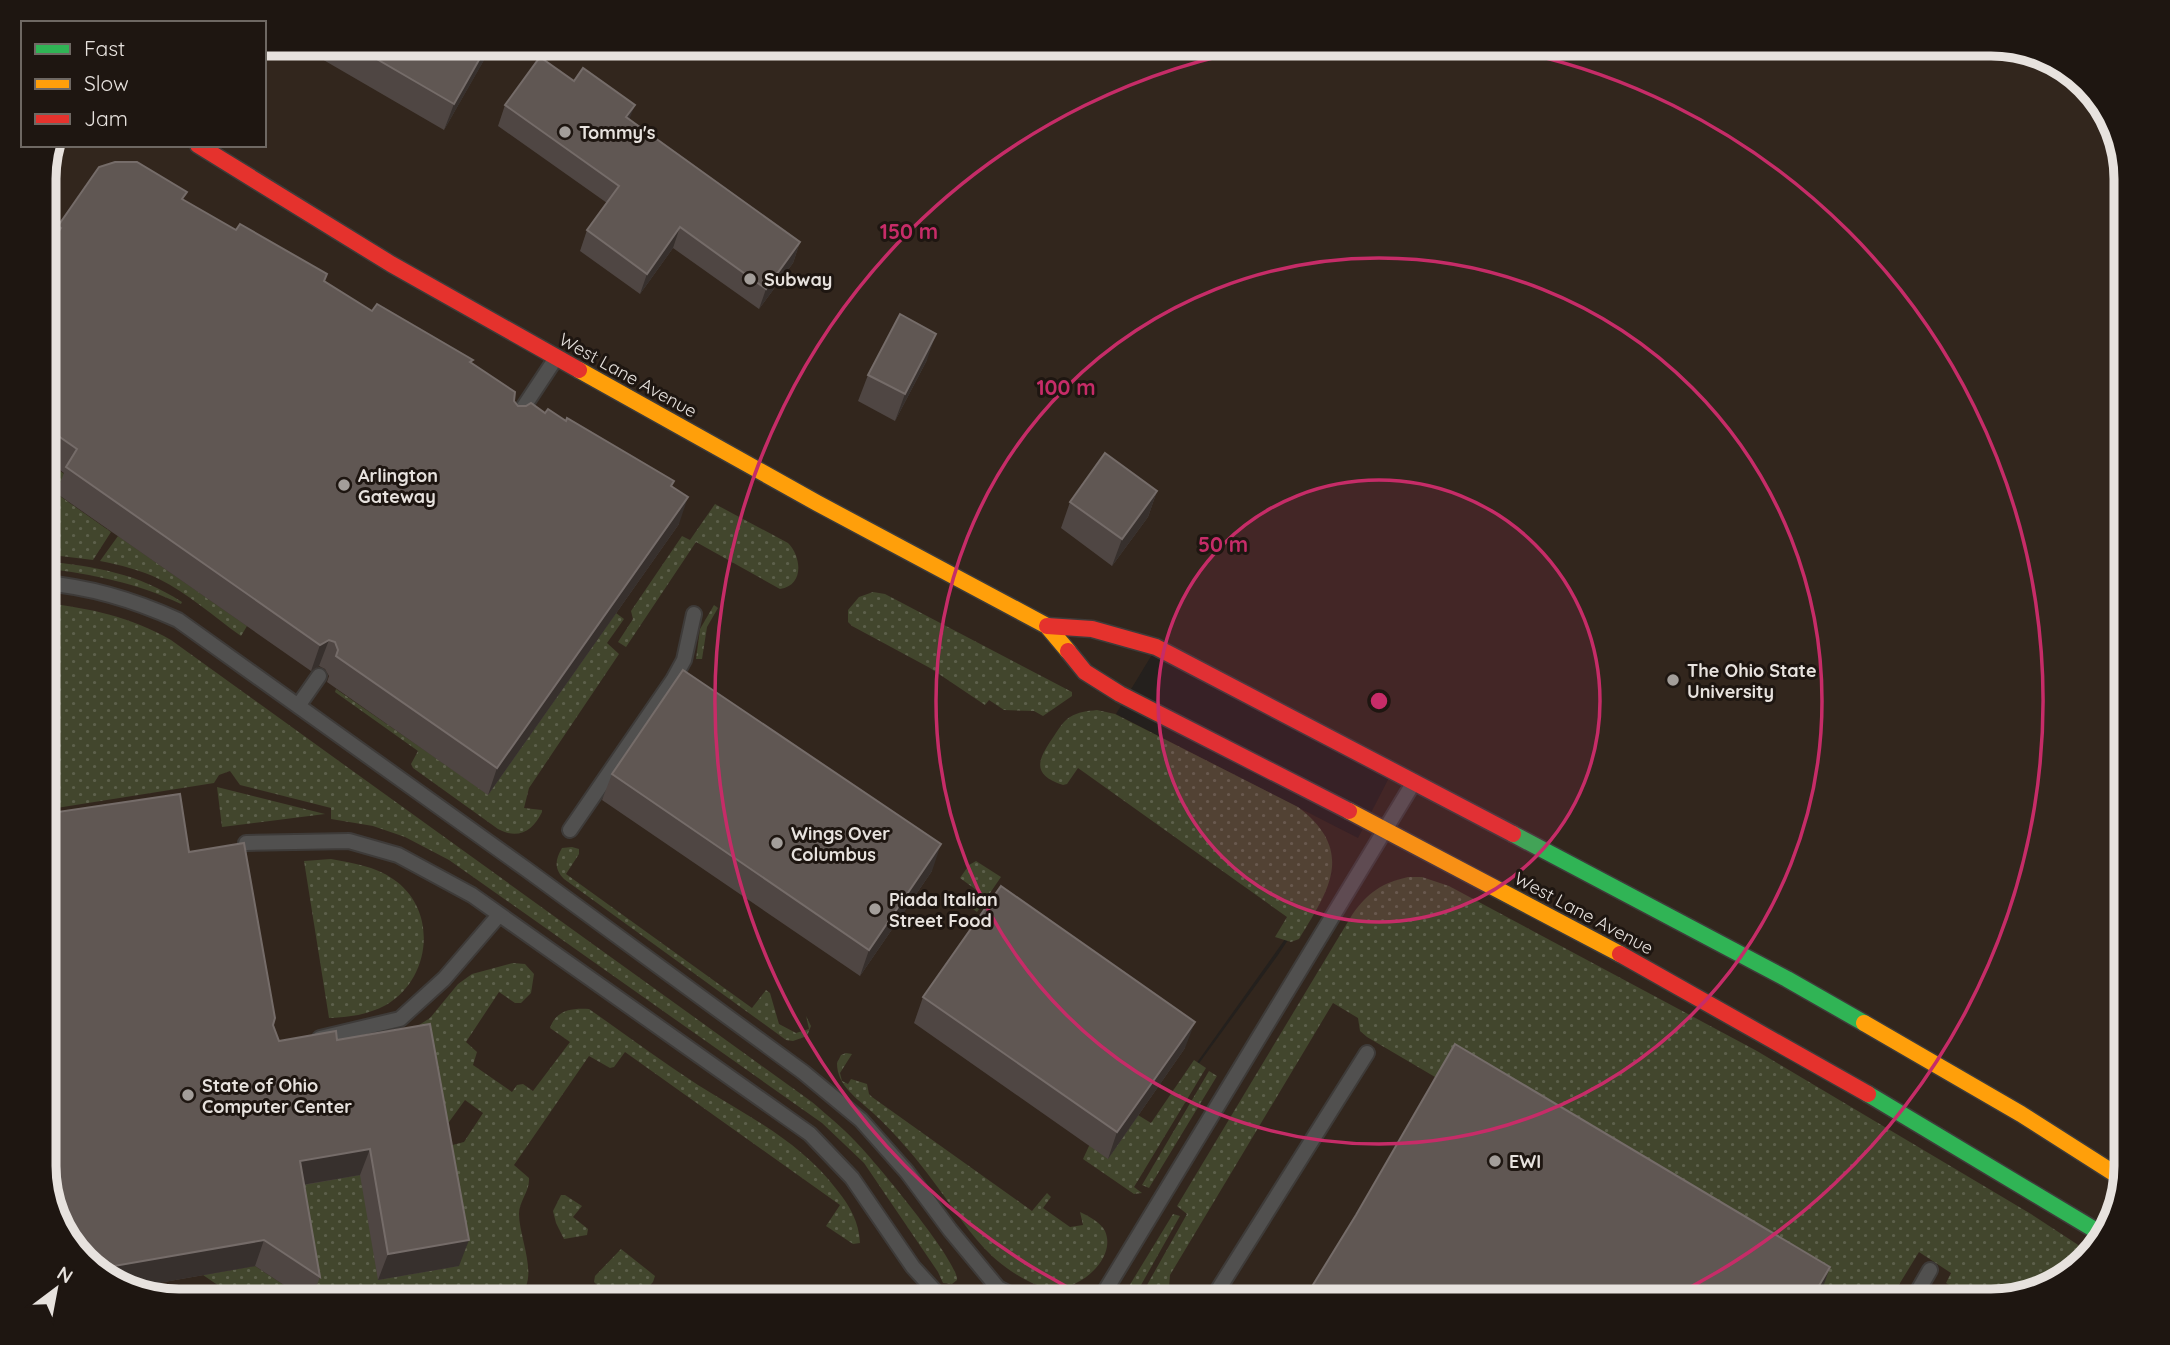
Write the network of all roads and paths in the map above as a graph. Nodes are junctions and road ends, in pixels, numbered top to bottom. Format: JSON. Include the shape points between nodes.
{"nodes":[{"id":1,"x":201,"y":147,"type":"edge"},
{"id":2,"x":557,"y":357,"type":"junction"},
{"id":3,"x":513,"y":424,"type":"edge"},
{"id":4,"x":56,"y":585,"type":"edge"},
{"id":5,"x":694,"y":614,"type":"dead end"},
{"id":6,"x":1047,"y":626,"type":"junction"},
{"id":7,"x":318,"y":676,"type":"dead end"},
{"id":8,"x":298,"y":706,"type":"junction"},
{"id":9,"x":1415,"y":781,"type":"junction"},
{"id":10,"x":570,"y":830,"type":"dead end"},
{"id":11,"x":1386,"y":831,"type":"junction"},
{"id":12,"x":246,"y":843,"type":"edge"},
{"id":13,"x":499,"y":915,"type":"junction"},
{"id":14,"x":311,"y":1040,"type":"edge"},
{"id":15,"x":1367,"y":1052,"type":"dead end"},
{"id":16,"x":2114,"y":1174,"type":"edge"},
{"id":17,"x":2095,"y":1230,"type":"edge"},
{"id":18,"x":1930,"y":1270,"type":"dead end"},
{"id":19,"x":998,"y":1288,"type":"edge"},
{"id":20,"x":933,"y":1289,"type":"edge"},
{"id":21,"x":1106,"y":1289,"type":"edge"},
{"id":22,"x":1219,"y":1289,"type":"edge"},
{"id":23,"x":1919,"y":1289,"type":"edge"}],
"edges":[{"from":1,"to":2,"type":"main road","name":"West Lane Avenue","via":[[391,264]]},
{"from":2,"to":3,"type":"lane"},
{"from":2,"to":6,"type":"main road","name":"West Lane Avenue"},
{"from":4,"to":8,"type":"lane","via":[[110,593],[178,620]]},
{"from":5,"to":10,"type":"lane","via":[[684,660],[673,680]]},
{"from":6,"to":9,"type":"main road","name":"West Lane Avenue","via":[[1092,629],[1156,647]]},
{"from":6,"to":11,"type":"main road","name":"West Lane Avenue","via":[[1085,672],[1120,694]]},
{"from":7,"to":8,"type":"lane"},
{"from":8,"to":19,"type":"lane","via":[[803,1072],[851,1112],[907,1172]]},
{"from":9,"to":11,"type":"lane"},
{"from":9,"to":16,"type":"main road","name":"West Lane Avenue","via":[[1787,979],[2021,1114]]},
{"from":11,"to":17,"type":"main road","name":"West Lane Avenue","via":[[1763,1033]]},
{"from":11,"to":21,"type":"lane"},
{"from":12,"to":13,"type":"lane","via":[[349,841],[386,851]]},
{"from":13,"to":14,"type":"lane","via":[[444,979],[400,1019]]},
{"from":13,"to":20,"type":"lane","via":[[810,1134],[852,1178]]},
{"from":15,"to":22,"type":"lane"},
{"from":18,"to":23,"type":"lane"}]}
